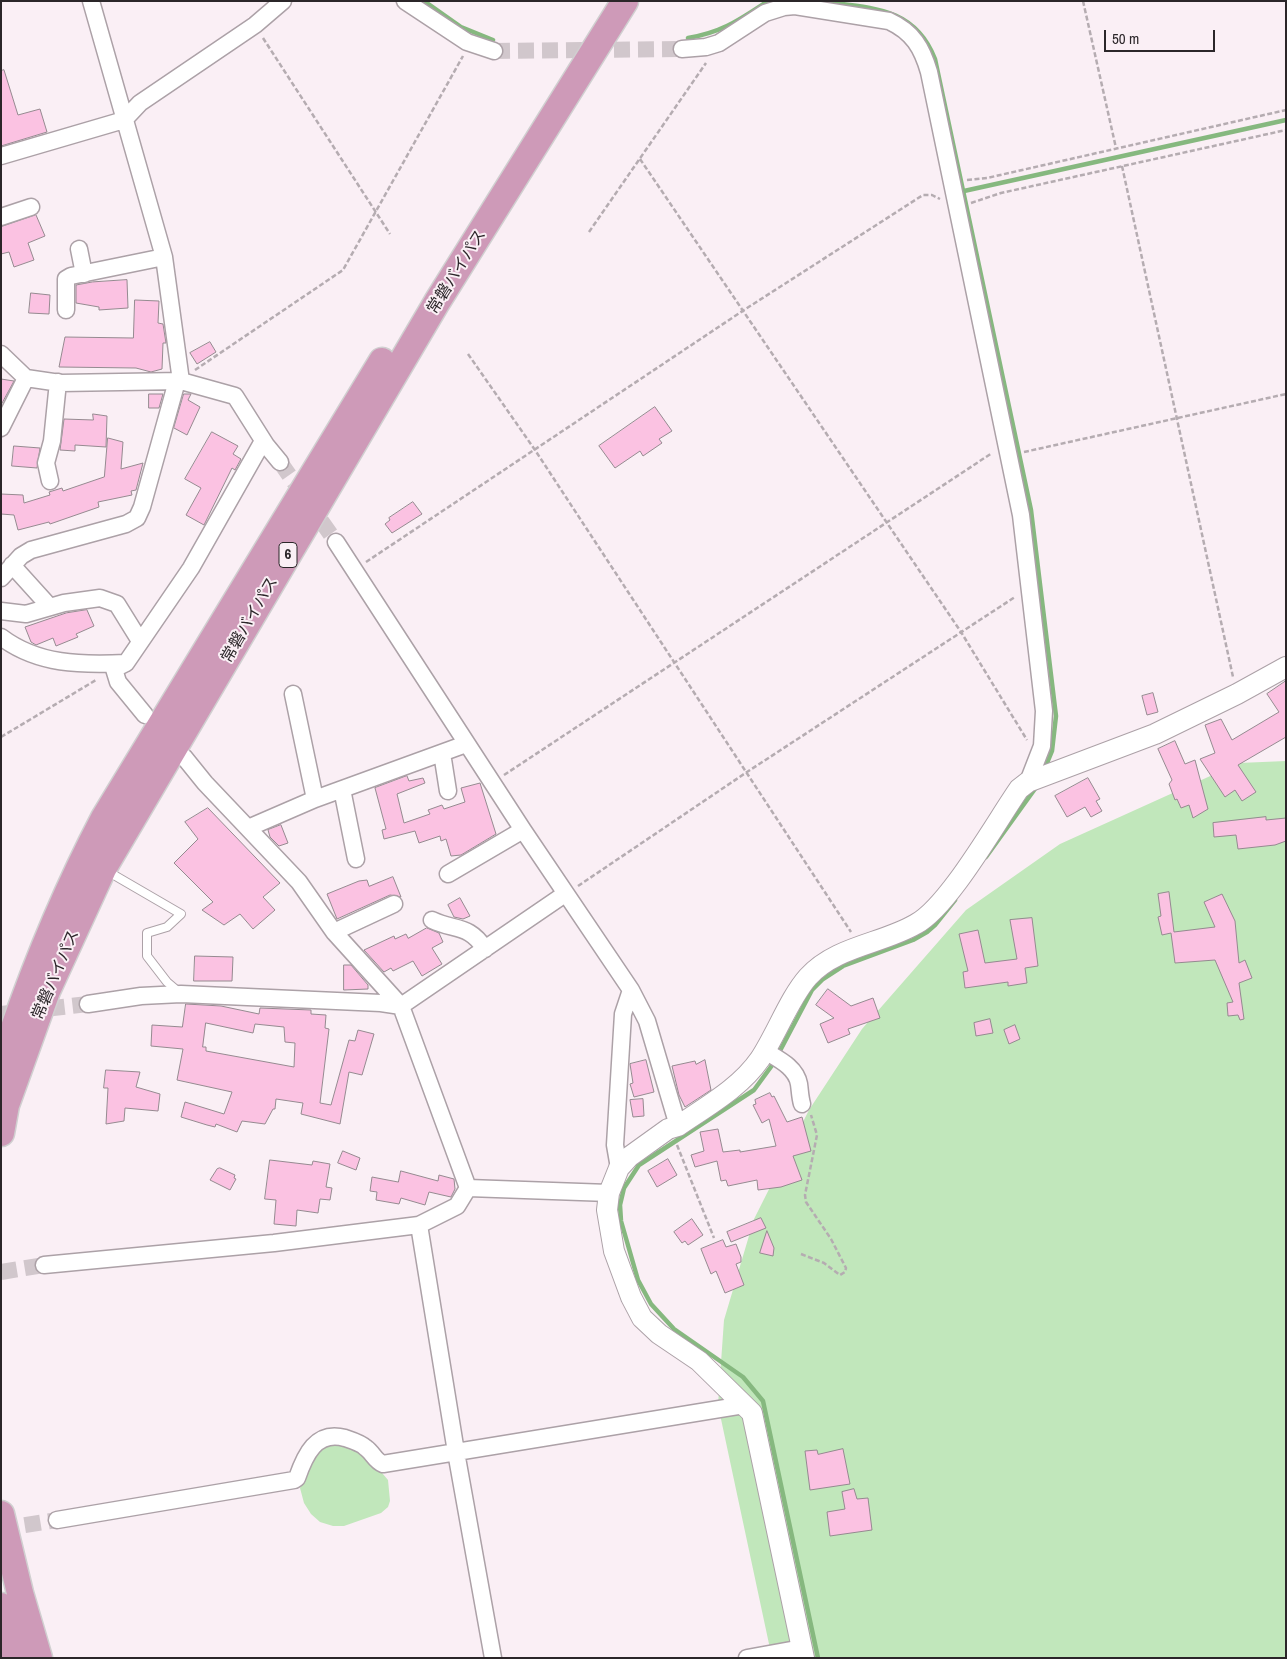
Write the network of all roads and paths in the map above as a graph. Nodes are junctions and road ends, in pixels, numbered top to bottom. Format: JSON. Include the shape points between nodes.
{"nodes":[{"id":1,"x":91,"y":1,"type":"edge"},
{"id":2,"x":284,"y":1,"type":"edge"},
{"id":3,"x":404,"y":1,"type":"edge"},
{"id":4,"x":604,"y":1,"type":"edge"},
{"id":5,"x":625,"y":1,"type":"edge"},
{"id":6,"x":1083,"y":1,"type":"edge"},
{"id":7,"x":255,"y":25,"type":"junction"},
{"id":8,"x":467,"y":42,"type":"junction"},
{"id":9,"x":719,"y":43,"type":"junction"},
{"id":10,"x":682,"y":49,"type":"tunnel mouth"},
{"id":11,"x":494,"y":51,"type":"tunnel mouth"},
{"id":12,"x":1286,"y":110,"type":"edge"},
{"id":13,"x":124,"y":120,"type":"junction"},
{"id":14,"x":1286,"y":130,"type":"edge"},
{"id":15,"x":1116,"y":148,"type":"junction"},
{"id":16,"x":1,"y":156,"type":"edge"},
{"id":17,"x":640,"y":158,"type":"junction"},
{"id":18,"x":1122,"y":166,"type":"junction"},
{"id":19,"x":965,"y":180,"type":"dead end"},
{"id":20,"x":962,"y":205,"type":"junction"},
{"id":21,"x":31,"y":207,"type":"dead end"},
{"id":22,"x":375,"y":210,"type":"junction"},
{"id":23,"x":1,"y":217,"type":"edge"},
{"id":24,"x":589,"y":232,"type":"dead end"},
{"id":25,"x":390,"y":234,"type":"dead end"},
{"id":26,"x":80,"y":249,"type":"dead end"},
{"id":27,"x":164,"y":257,"type":"junction"},
{"id":28,"x":84,"y":274,"type":"junction"},
{"id":29,"x":66,"y":310,"type":"dead end"},
{"id":30,"x":744,"y":310,"type":"junction"},
{"id":31,"x":1,"y":354,"type":"edge"},
{"id":32,"x":468,"y":354,"type":"dead end"},
{"id":33,"x":26,"y":378,"type":"junction"},
{"id":34,"x":179,"y":381,"type":"junction"},
{"id":35,"x":58,"y":382,"type":"junction"},
{"id":36,"x":1286,"y":394,"type":"edge"},
{"id":37,"x":1176,"y":418,"type":"junction"},
{"id":38,"x":1,"y":428,"type":"edge"},
{"id":39,"x":263,"y":440,"type":"junction"},
{"id":40,"x":1007,"y":447,"type":"junction"},
{"id":41,"x":535,"y":450,"type":"junction"},
{"id":42,"x":1024,"y":452,"type":"dead end"},
{"id":43,"x":280,"y":462,"type":"tunnel mouth"},
{"id":44,"x":50,"y":481,"type":"dead end"},
{"id":45,"x":885,"y":522,"type":"junction"},
{"id":46,"x":336,"y":542,"type":"tunnel mouth"},
{"id":47,"x":12,"y":565,"type":"junction"},
{"id":48,"x":354,"y":570,"type":"junction"},
{"id":49,"x":1,"y":578,"type":"edge"},
{"id":50,"x":1029,"y":588,"type":"junction"},
{"id":51,"x":50,"y":606,"type":"junction"},
{"id":52,"x":1,"y":611,"type":"edge"},
{"id":53,"x":961,"y":632,"type":"junction"},
{"id":54,"x":1,"y":637,"type":"edge"},
{"id":55,"x":140,"y":640,"type":"junction"},
{"id":56,"x":674,"y":662,"type":"junction"},
{"id":57,"x":120,"y":666,"type":"junction"},
{"id":58,"x":1286,"y":667,"type":"edge"},
{"id":59,"x":293,"y":694,"type":"dead end"},
{"id":60,"x":1237,"y":694,"type":"junction"},
{"id":61,"x":145,"y":715,"type":"dead end"},
{"id":62,"x":1,"y":737,"type":"edge"},
{"id":63,"x":466,"y":744,"type":"junction"},
{"id":64,"x":442,"y":753,"type":"junction"},
{"id":65,"x":184,"y":758,"type":"dead end"},
{"id":66,"x":747,"y":772,"type":"junction"},
{"id":67,"x":1037,"y":773,"type":"junction"},
{"id":68,"x":492,"y":783,"type":"junction"},
{"id":69,"x":342,"y":789,"type":"junction"},
{"id":70,"x":448,"y":791,"type":"dead end"},
{"id":71,"x":316,"y":798,"type":"junction"},
{"id":72,"x":248,"y":828,"type":"junction"},
{"id":73,"x":523,"y":830,"type":"junction"},
{"id":74,"x":356,"y":859,"type":"dead end"},
{"id":75,"x":104,"y":869,"type":"junction"},
{"id":76,"x":448,"y":874,"type":"dead end"},
{"id":77,"x":565,"y":894,"type":"junction"},
{"id":78,"x":394,"y":904,"type":"dead end"},
{"id":79,"x":432,"y":920,"type":"dead end"},
{"id":80,"x":334,"y":932,"type":"junction"},
{"id":81,"x":860,"y":947,"type":"junction"},
{"id":82,"x":485,"y":949,"type":"junction"},
{"id":83,"x":631,"y":990,"type":"junction"},
{"id":84,"x":181,"y":994,"type":"junction"},
{"id":85,"x":88,"y":1004,"type":"tunnel mouth"},
{"id":86,"x":401,"y":1006,"type":"junction"},
{"id":87,"x":772,"y":1055,"type":"junction"},
{"id":88,"x":1,"y":1066,"type":"edge"},
{"id":89,"x":802,"y":1104,"type":"joint"},
{"id":90,"x":678,"y":1126,"type":"junction"},
{"id":91,"x":1,"y":1133,"type":"edge"},
{"id":92,"x":678,"y":1147,"type":"dead end"},
{"id":93,"x":619,"y":1168,"type":"junction"},
{"id":94,"x":468,"y":1188,"type":"junction"},
{"id":95,"x":609,"y":1193,"type":"junction"},
{"id":96,"x":419,"y":1225,"type":"junction"},
{"id":97,"x":714,"y":1238,"type":"dead end"},
{"id":98,"x":800,"y":1254,"type":"dead end"},
{"id":99,"x":44,"y":1265,"type":"tunnel mouth"},
{"id":100,"x":744,"y":1405,"type":"junction"},
{"id":101,"x":456,"y":1452,"type":"junction"},
{"id":102,"x":1,"y":1514,"type":"edge"},
{"id":103,"x":57,"y":1520,"type":"tunnel mouth"},
{"id":104,"x":1,"y":1606,"type":"edge"},
{"id":105,"x":803,"y":1653,"type":"edge"},
{"id":106,"x":13,"y":1658,"type":"edge"},
{"id":107,"x":39,"y":1658,"type":"edge"},
{"id":108,"x":493,"y":1658,"type":"edge"},
{"id":109,"x":747,"y":1658,"type":"edge"}],
"edges":[{"from":1,"to":13,"type":"street"},
{"from":2,"to":7,"type":"street"},
{"from":3,"to":8,"type":"street"},
{"from":4,"to":88,"type":"highway","name":"常磐バイパス","number":"6","via":[[104,818],[27,988]]},
{"from":5,"to":75,"type":"highway","name":"常磐バイパス","number":"6","via":[[437,302]]},
{"from":6,"to":15,"type":"path"},
{"from":7,"to":13,"type":"street","via":[[140,103]]},
{"from":7,"to":22,"type":"path"},
{"from":8,"to":11,"type":"street"},
{"from":8,"to":22,"type":"path","via":[[464,54]]},
{"from":9,"to":10,"type":"street"},
{"from":9,"to":17,"type":"path"},
{"from":9,"to":20,"type":"street","via":[[765,12],[784,6],[873,17],[901,26],[918,43],[927,65]]},
{"from":12,"to":15,"type":"path"},
{"from":13,"to":16,"type":"street"},
{"from":13,"to":27,"type":"street"},
{"from":14,"to":18,"type":"path"},
{"from":15,"to":19,"type":"path","via":[[987,178]]},
{"from":17,"to":24,"type":"path"},
{"from":17,"to":30,"type":"path"},
{"from":18,"to":20,"type":"path"},
{"from":18,"to":37,"type":"path"},
{"from":20,"to":30,"type":"path","via":[[922,195]]},
{"from":20,"to":40,"type":"street"},
{"from":21,"to":23,"type":"street"},
{"from":22,"to":25,"type":"path"},
{"from":22,"to":34,"type":"path","via":[[343,270]]},
{"from":26,"to":28,"type":"street"},
{"from":27,"to":28,"type":"street"},
{"from":27,"to":34,"type":"street"},
{"from":28,"to":29,"type":"street","via":[[66,278]]},
{"from":30,"to":41,"type":"path"},
{"from":30,"to":45,"type":"path"},
{"from":31,"to":33,"type":"street"},
{"from":32,"to":41,"type":"path"},
{"from":33,"to":35,"type":"street"},
{"from":33,"to":38,"type":"street"},
{"from":34,"to":35,"type":"street"},
{"from":34,"to":39,"type":"street","via":[[235,396]]},
{"from":34,"to":47,"type":"street","via":[[138,518],[44,545],[21,556]]},
{"from":35,"to":44,"type":"street","via":[[52,441],[46,463]]},
{"from":36,"to":37,"type":"path"},
{"from":37,"to":42,"type":"path"},
{"from":37,"to":60,"type":"path"},
{"from":39,"to":43,"type":"street"},
{"from":39,"to":55,"type":"street","via":[[190,568]]},
{"from":40,"to":45,"type":"path","via":[[997,450]]},
{"from":40,"to":50,"type":"street","via":[[1018,498]]},
{"from":41,"to":48,"type":"path"},
{"from":41,"to":56,"type":"path"},
{"from":45,"to":53,"type":"path"},
{"from":45,"to":56,"type":"path"},
{"from":46,"to":48,"type":"street"},
{"from":47,"to":49,"type":"street"},
{"from":47,"to":51,"type":"street"},
{"from":48,"to":63,"type":"street"},
{"from":50,"to":53,"type":"path"},
{"from":50,"to":67,"type":"street","via":[[1044,711]]},
{"from":51,"to":52,"type":"street","via":[[26,614]]},
{"from":51,"to":55,"type":"street","via":[[88,599],[110,600],[122,611]]},
{"from":53,"to":66,"type":"path"},
{"from":53,"to":67,"type":"path"},
{"from":54,"to":57,"type":"street","via":[[23,651],[54,662]]},
{"from":55,"to":57,"type":"street"},
{"from":56,"to":66,"type":"path"},
{"from":56,"to":68,"type":"path"},
{"from":57,"to":61,"type":"street","via":[[118,682]]},
{"from":57,"to":62,"type":"path"},
{"from":58,"to":60,"type":"street"},
{"from":59,"to":71,"type":"street"},
{"from":60,"to":67,"type":"street","via":[[1155,734]]},
{"from":63,"to":64,"type":"street"},
{"from":63,"to":68,"type":"street"},
{"from":64,"to":69,"type":"street"},
{"from":64,"to":70,"type":"street"},
{"from":65,"to":72,"type":"street"},
{"from":66,"to":77,"type":"path"},
{"from":66,"to":81,"type":"path"},
{"from":67,"to":81,"type":"street","via":[[1019,789],[935,910],[917,924]]},
{"from":68,"to":73,"type":"street"},
{"from":69,"to":71,"type":"street"},
{"from":69,"to":74,"type":"street"},
{"from":71,"to":72,"type":"street"},
{"from":72,"to":80,"type":"street","via":[[299,882]]},
{"from":73,"to":76,"type":"street"},
{"from":73,"to":77,"type":"street"},
{"from":75,"to":84,"type":"lane","via":[[181,914],[167,927],[147,933],[147,956]]},
{"from":75,"to":91,"type":"highway","name":"常磐バイパス","number":"6","via":[[47,991],[6,1105]]},
{"from":77,"to":82,"type":"street"},
{"from":77,"to":83,"type":"street"},
{"from":78,"to":80,"type":"street"},
{"from":79,"to":82,"type":"street","via":[[469,931],[478,937]]},
{"from":80,"to":86,"type":"street"},
{"from":81,"to":87,"type":"street","via":[[820,966],[807,978]]},
{"from":82,"to":86,"type":"street"},
{"from":83,"to":90,"type":"street","via":[[647,1021]]},
{"from":83,"to":93,"type":"street","via":[[622,1023],[615,1145]]},
{"from":84,"to":85,"type":"street"},
{"from":84,"to":86,"type":"street"},
{"from":86,"to":94,"type":"street"},
{"from":87,"to":89,"type":"street","via":[[797,1078]]},
{"from":87,"to":90,"type":"street"},
{"from":89,"to":98,"type":"path","via":[[813,1118],[817,1136],[806,1202],[831,1239],[845,1272],[840,1275],[824,1263]]},
{"from":90,"to":93,"type":"street","via":[[668,1129]]},
{"from":92,"to":97,"type":"path"},
{"from":93,"to":95,"type":"street"},
{"from":94,"to":95,"type":"street"},
{"from":94,"to":96,"type":"street","via":[[457,1206]]},
{"from":95,"to":100,"type":"street","via":[[607,1210],[614,1250],[642,1318],[659,1334],[699,1361]]},
{"from":96,"to":99,"type":"street","via":[[274,1243]]},
{"from":96,"to":101,"type":"street"},
{"from":100,"to":101,"type":"street"},
{"from":100,"to":105,"type":"street","via":[[752,1413]]},
{"from":101,"to":103,"type":"street","via":[[383,1464],[366,1448],[349,1439],[330,1436],[316,1443],[304,1458],[294,1480]]},
{"from":101,"to":108,"type":"street"},
{"from":102,"to":107,"type":"highway"},
{"from":104,"to":106,"type":"highway"},
{"from":105,"to":109,"type":"street"}]}
